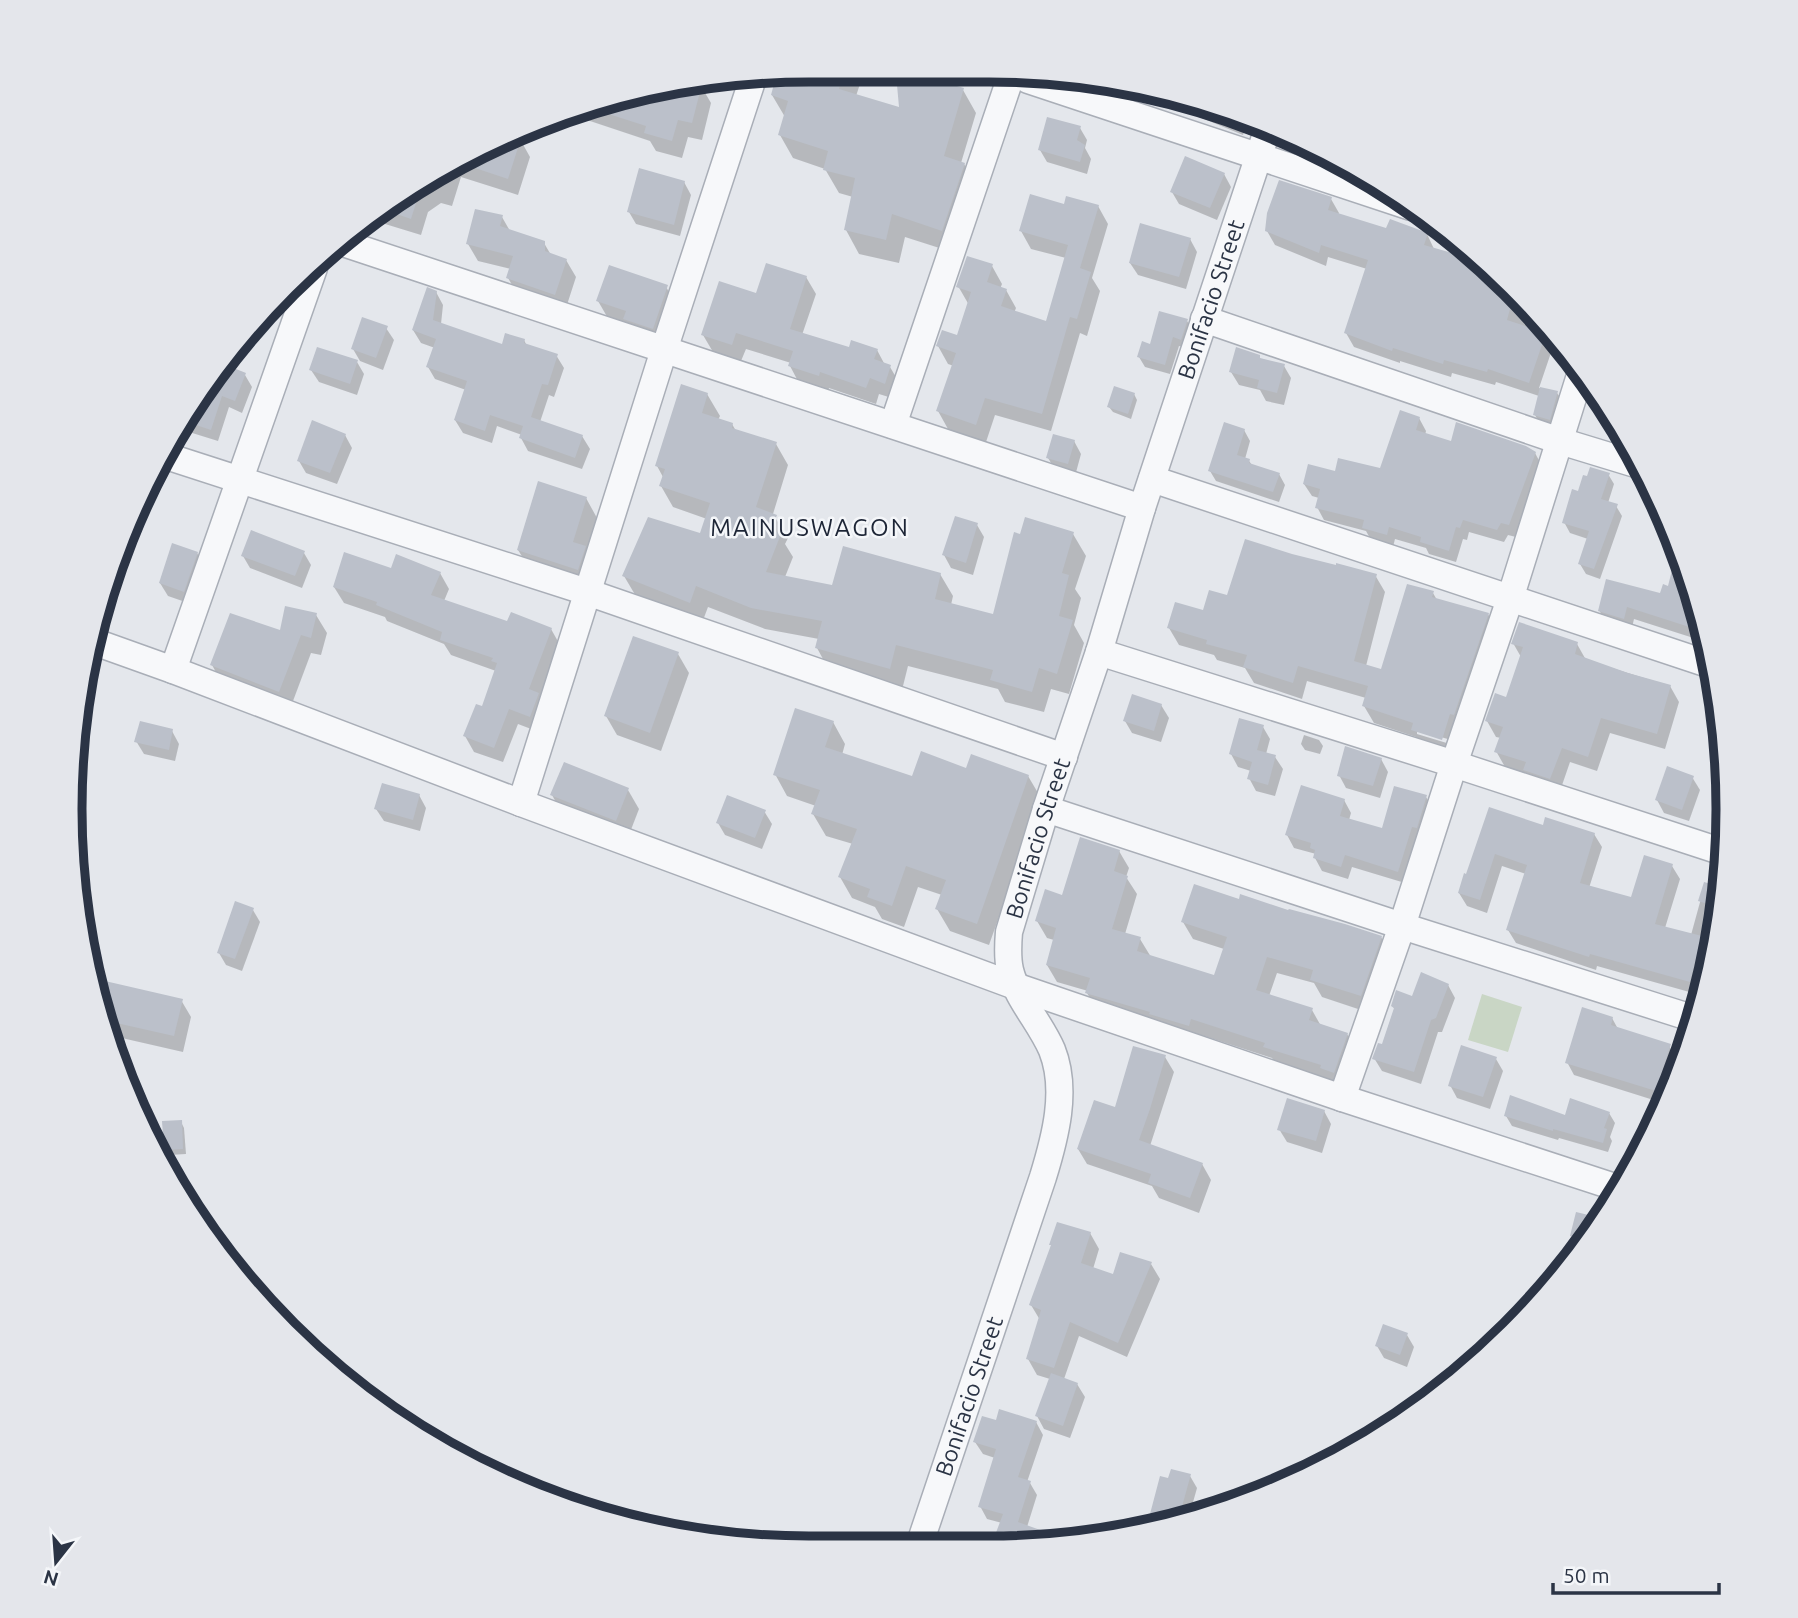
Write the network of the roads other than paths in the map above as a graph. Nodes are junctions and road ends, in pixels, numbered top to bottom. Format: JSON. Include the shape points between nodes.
{"nodes":[{"id":1,"x":1009,"y":83,"type":"edge"},
{"id":2,"x":1041,"y":84,"type":"edge"},
{"id":3,"x":751,"y":85,"type":"edge"},
{"id":4,"x":1265,"y":137,"type":"edge"},
{"id":5,"x":1258,"y":156,"type":"junction"},
{"id":6,"x":1379,"y":196,"type":"edge"},
{"id":7,"x":351,"y":246,"type":"edge"},
{"id":8,"x":309,"y":282,"type":"edge"},
{"id":9,"x":1204,"y":319,"type":"junction"},
{"id":10,"x":664,"y":349,"type":"junction"},
{"id":11,"x":1578,"y":383,"type":"edge"},
{"id":12,"x":893,"y":425,"type":"junction"},
{"id":13,"x":1560,"y":441,"type":"junction"},
{"id":14,"x":173,"y":458,"type":"edge"},
{"id":15,"x":1626,"y":461,"type":"edge"},
{"id":16,"x":1152,"y":479,"type":"junction"},
{"id":17,"x":240,"y":480,"type":"junction"},
{"id":18,"x":1142,"y":508,"type":"junction"},
{"id":19,"x":587,"y":592,"type":"junction"},
{"id":20,"x":1510,"y":598,"type":"junction"},
{"id":21,"x":101,"y":644,"type":"edge"},
{"id":22,"x":1099,"y":652,"type":"junction"},
{"id":23,"x":1701,"y":663,"type":"edge"},
{"id":24,"x":173,"y":670,"type":"junction"},
{"id":25,"x":1064,"y":757,"type":"junction"},
{"id":26,"x":1454,"y":764,"type":"junction"},
{"id":27,"x":522,"y":803,"type":"junction"},
{"id":28,"x":1046,"y":809,"type":"junction"},
{"id":29,"x":1714,"y":849,"type":"edge"},
{"id":30,"x":1402,"y":926,"type":"junction"},
{"id":31,"x":1015,"y":986,"type":"junction"},
{"id":32,"x":1685,"y":1016,"type":"edge"},
{"id":33,"x":1342,"y":1098,"type":"junction"},
{"id":34,"x":1610,"y":1185,"type":"edge"},
{"id":35,"x":922,"y":1536,"type":"edge"}],
"edges":[{"from":1,"to":12,"type":"street"},
{"from":2,"to":5,"type":"street"},
{"from":3,"to":10,"type":"street"},
{"from":4,"to":5,"type":"street","name":"Bonifacio Street"},
{"from":5,"to":6,"type":"street"},
{"from":5,"to":9,"type":"street","name":"Bonifacio Street"},
{"from":7,"to":10,"type":"street"},
{"from":8,"to":17,"type":"street"},
{"from":9,"to":13,"type":"street"},
{"from":9,"to":16,"type":"street","name":"Bonifacio Street"},
{"from":10,"to":12,"type":"street"},
{"from":10,"to":19,"type":"street"},
{"from":11,"to":13,"type":"street"},
{"from":12,"to":18,"type":"street"},
{"from":13,"to":15,"type":"street"},
{"from":13,"to":20,"type":"street"},
{"from":14,"to":17,"type":"street"},
{"from":16,"to":18,"type":"street","name":"Bonifacio Street"},
{"from":16,"to":20,"type":"street"},
{"from":17,"to":19,"type":"street"},
{"from":17,"to":24,"type":"street"},
{"from":18,"to":22,"type":"street","name":"Bonifacio Street"},
{"from":19,"to":25,"type":"street"},
{"from":19,"to":27,"type":"street"},
{"from":20,"to":23,"type":"street"},
{"from":20,"to":26,"type":"street"},
{"from":21,"to":24,"type":"street"},
{"from":22,"to":25,"type":"street","name":"Bonifacio Street"},
{"from":22,"to":26,"type":"street"},
{"from":24,"to":27,"type":"street"},
{"from":25,"to":28,"type":"street","name":"Bonifacio Street"},
{"from":26,"to":29,"type":"street"},
{"from":26,"to":30,"type":"street"},
{"from":27,"to":31,"type":"street"},
{"from":28,"to":30,"type":"street"},
{"from":28,"to":31,"type":"street","name":"Bonifacio Street","via":[[1009,932],[1009,968]]},
{"from":30,"to":32,"type":"street"},
{"from":30,"to":33,"type":"street"},
{"from":31,"to":33,"type":"street"},
{"from":31,"to":35,"type":"street","name":"Bonifacio Street","via":[[1052,1051],[1059,1090],[1055,1134]]},
{"from":33,"to":34,"type":"street"}]}
